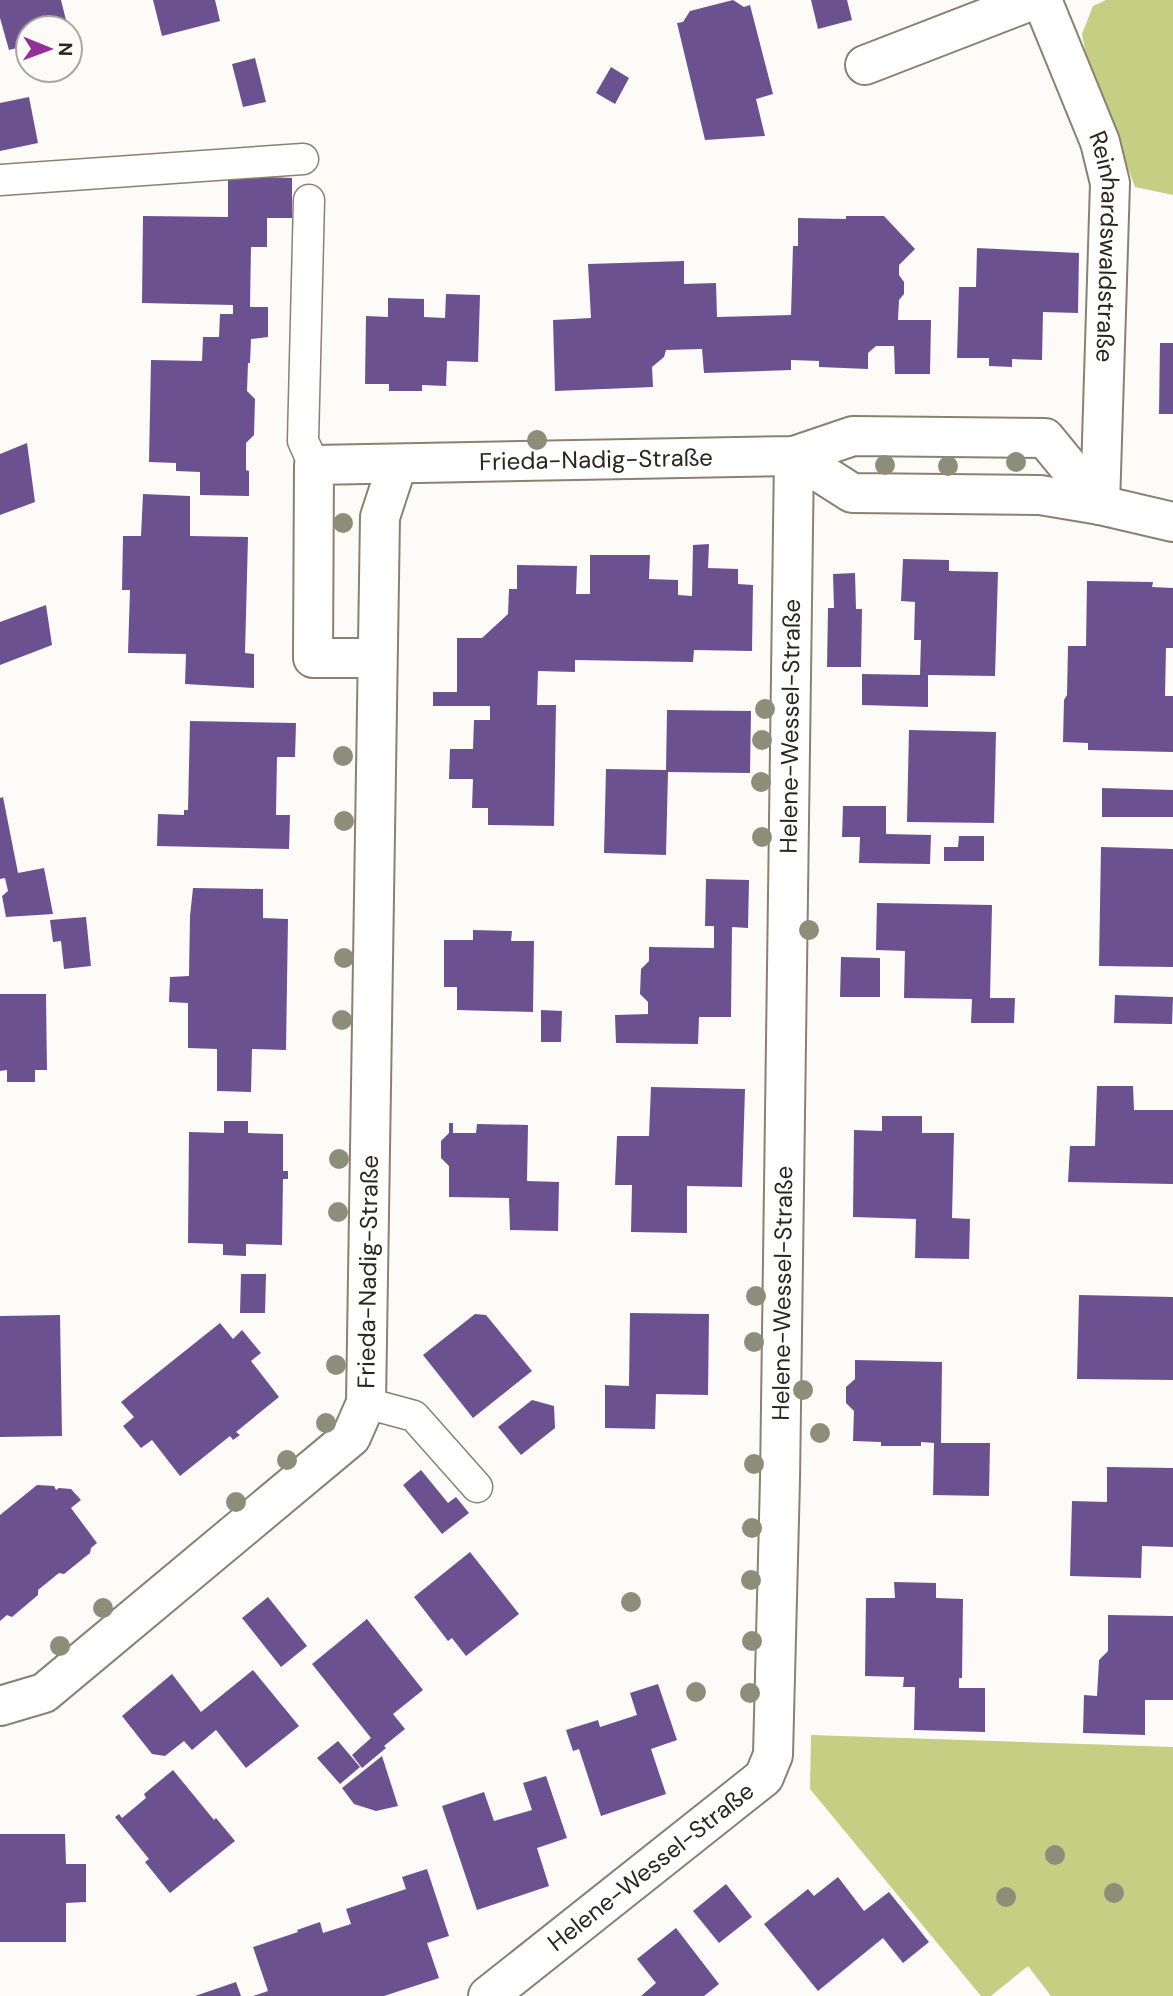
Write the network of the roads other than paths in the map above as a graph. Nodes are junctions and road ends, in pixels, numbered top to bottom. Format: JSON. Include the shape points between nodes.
{"nodes":[{"id":1,"x":1033,"y":0,"type":"edge"},
{"id":2,"x":1042,"y":0,"type":"edge"},
{"id":3,"x":865,"y":65,"type":"dead end"},
{"id":4,"x":303,"y":159,"type":"dead end"},
{"id":5,"x":0,"y":180,"type":"edge"},
{"id":6,"x":309,"y":200,"type":"dead end"},
{"id":7,"x":794,"y":456,"type":"junction"},
{"id":8,"x":314,"y":465,"type":"junction"},
{"id":9,"x":397,"y":465,"type":"junction"},
{"id":10,"x":1100,"y":505,"type":"junction"},
{"id":11,"x":1173,"y":522,"type":"edge"},
{"id":12,"x":377,"y":659,"type":"junction"},
{"id":13,"x":366,"y":1404,"type":"junction"},
{"id":14,"x":477,"y":1487,"type":"dead end"},
{"id":15,"x":0,"y":1706,"type":"edge"},
{"id":16,"x":488,"y":1996,"type":"edge"}],
"edges":[{"from":1,"to":3,"type":"street"},
{"from":2,"to":10,"type":"street","name":"Reinhardswaldstraße","via":[[1100,142],[1110,183]]},
{"from":4,"to":5,"type":"lane"},
{"from":6,"to":8,"type":"lane","via":[[303,441]]},
{"from":7,"to":9,"type":"street","name":"Frieda-Nadig-Straße"},
{"from":7,"to":10,"type":"street","via":[[852,493],[1040,495]]},
{"from":7,"to":10,"type":"street","name":"Frieda-Nadig-Straße","via":[[853,436],[1045,438]]},
{"from":7,"to":16,"type":"street","name":"Helene-Wessel-Straße","via":[[772,1755],[764,1777]]},
{"from":8,"to":9,"type":"street","name":"Frieda-Nadig-Straße"},
{"from":8,"to":12,"type":"street","via":[[313,658]]},
{"from":9,"to":12,"type":"street","name":"Frieda-Nadig-Straße","via":[[380,517]]},
{"from":10,"to":11,"type":"street"},
{"from":12,"to":13,"type":"street","name":"Frieda-Nadig-Straße"},
{"from":13,"to":14,"type":"lane","via":[[414,1416]]},
{"from":13,"to":15,"type":"street","name":"Frieda-Nadig-Straße","via":[[351,1437],[65,1675],[44,1692]]}]}
